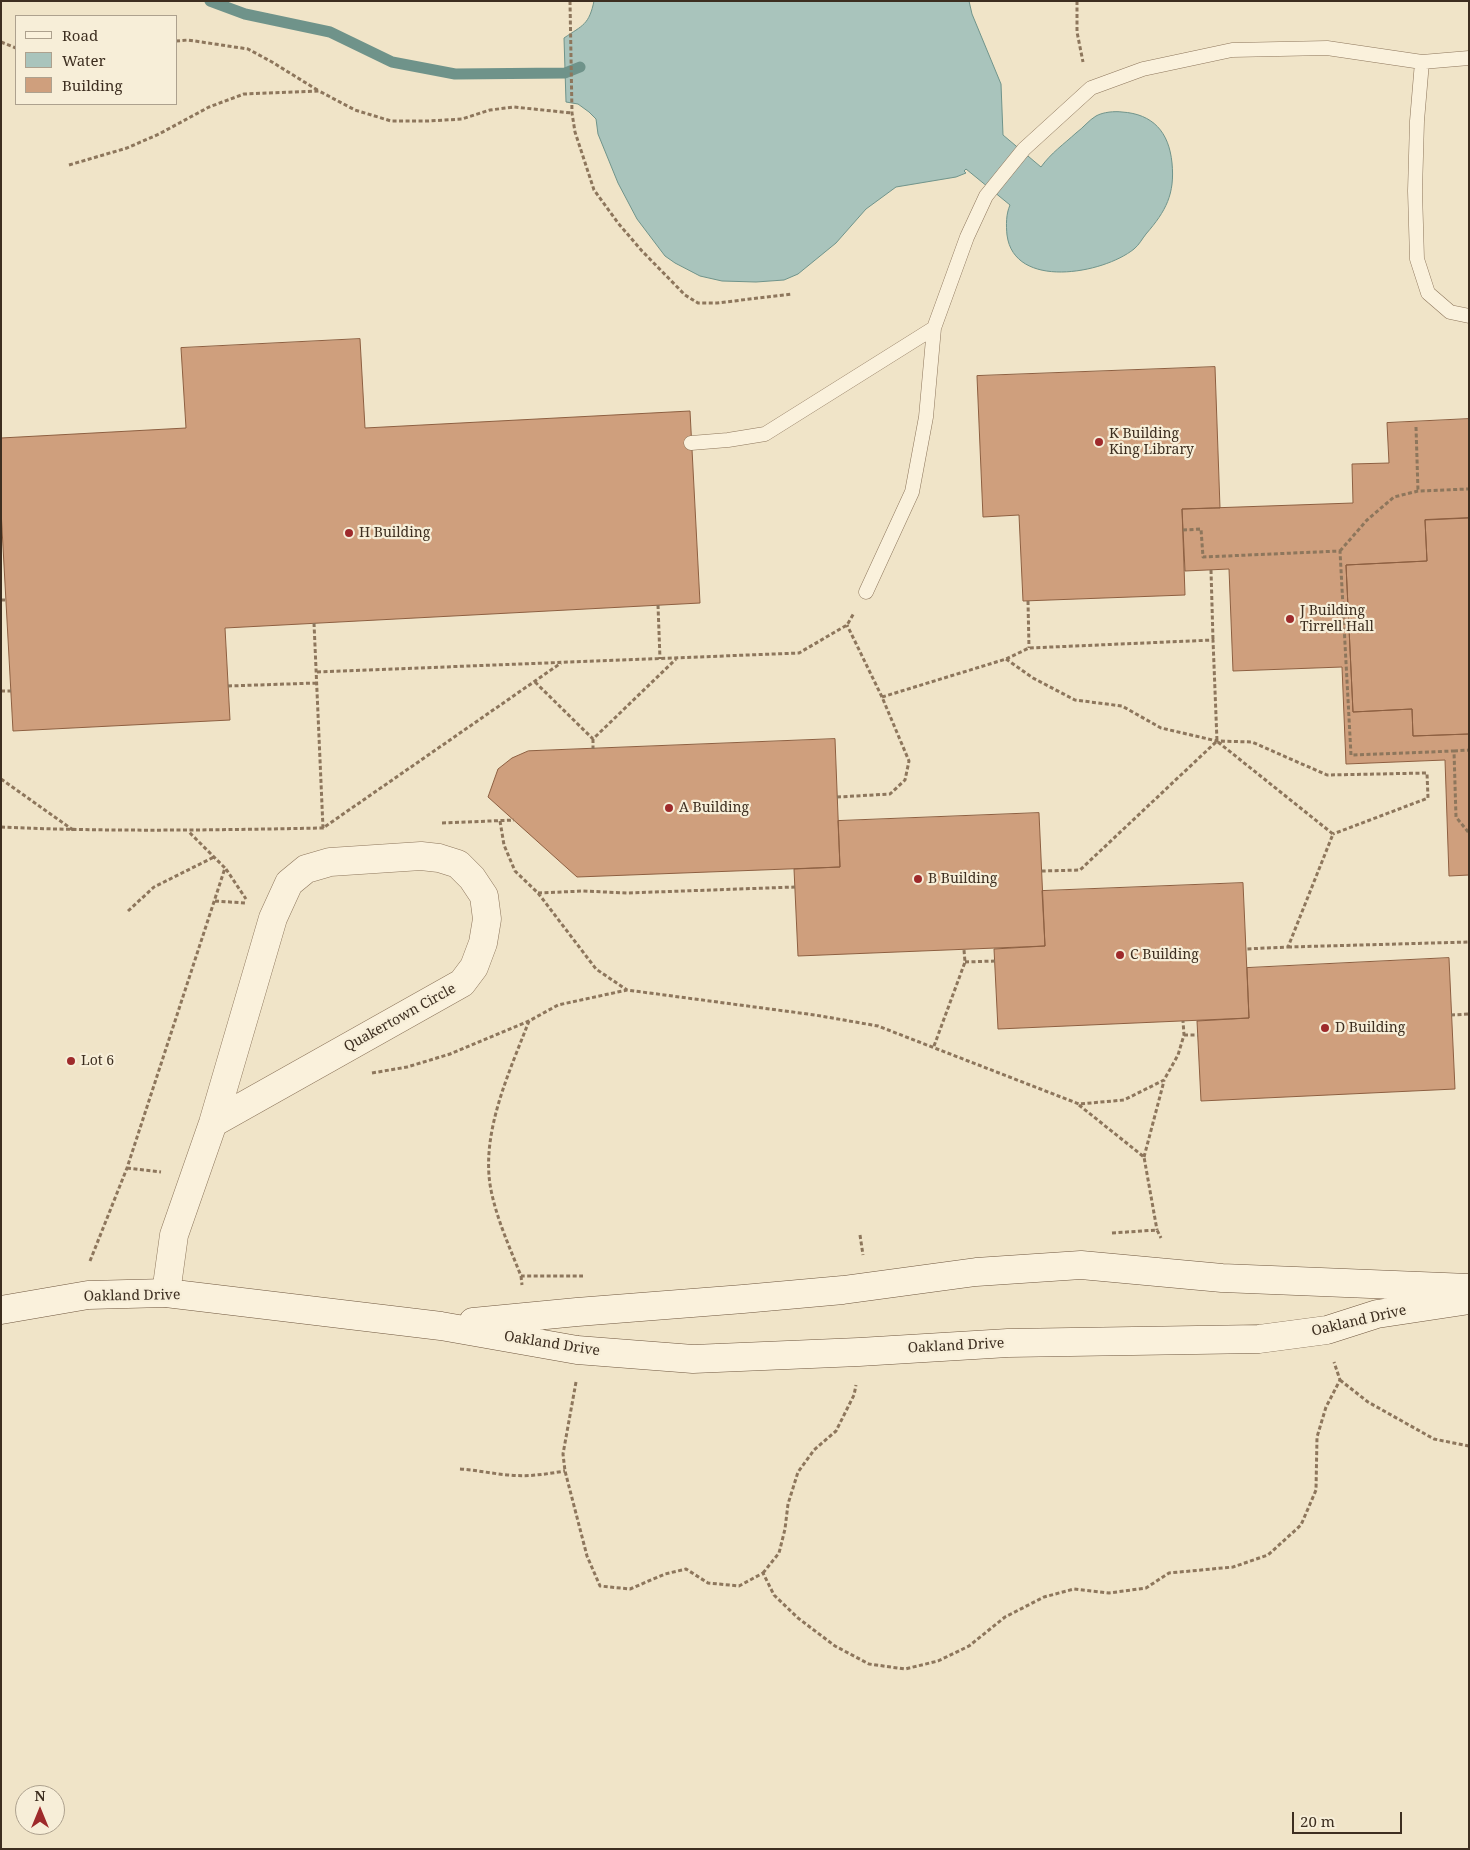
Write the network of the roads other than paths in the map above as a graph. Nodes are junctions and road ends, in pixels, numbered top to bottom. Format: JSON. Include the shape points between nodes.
{"nodes":[{"id":1,"x":1469,"y":58,"type":"edge"},
{"id":2,"x":1422,"y":62,"type":"junction"},
{"id":3,"x":1469,"y":316,"type":"edge"},
{"id":4,"x":934,"y":328,"type":"junction"},
{"id":5,"x":692,"y":444,"type":"dead end"},
{"id":6,"x":866,"y":592,"type":"road end"},
{"id":7,"x":213,"y":1122,"type":"junction"},
{"id":8,"x":1469,"y":1288,"type":"edge"},
{"id":9,"x":166,"y":1293,"type":"junction"},
{"id":10,"x":1469,"y":1300,"type":"edge"},
{"id":11,"x":1,"y":1310,"type":"edge"},
{"id":12,"x":441,"y":1326,"type":"junction"}],
"edges":[{"from":1,"to":2,"type":"lane"},
{"from":2,"to":3,"type":"lane","via":[[1415,192],[1417,259],[1428,293],[1450,312]]},
{"from":2,"to":4,"type":"lane","via":[[1327,48],[1232,50],[1143,69],[1091,88],[1024,149],[986,196],[967,237]]},
{"from":4,"to":5,"type":"lane","via":[[765,434]]},
{"from":4,"to":6,"type":"lane","via":[[926,417],[912,492]]},
{"from":7,"to":7,"type":"street","name":"Quakertown Circle","via":[[462,984],[474,967],[487,919],[484,896],[472,878],[458,864],[421,856],[330,862],[306,869],[289,883],[273,918]]},
{"from":7,"to":9,"type":"street","name":"Quakertown Circle","via":[[174,1235]]},
{"from":8,"to":12,"type":"street","name":"Oakland Drive","via":[[1222,1278],[1081,1265],[976,1272],[843,1290]]},
{"from":9,"to":11,"type":"street","name":"Oakland Drive","via":[[88,1295]]},
{"from":9,"to":12,"type":"street","name":"Oakland Drive"},
{"from":10,"to":12,"type":"street","name":"Oakland Drive","via":[[1377,1314],[1327,1330],[1259,1339],[1008,1343],[693,1359],[577,1350]]}]}
